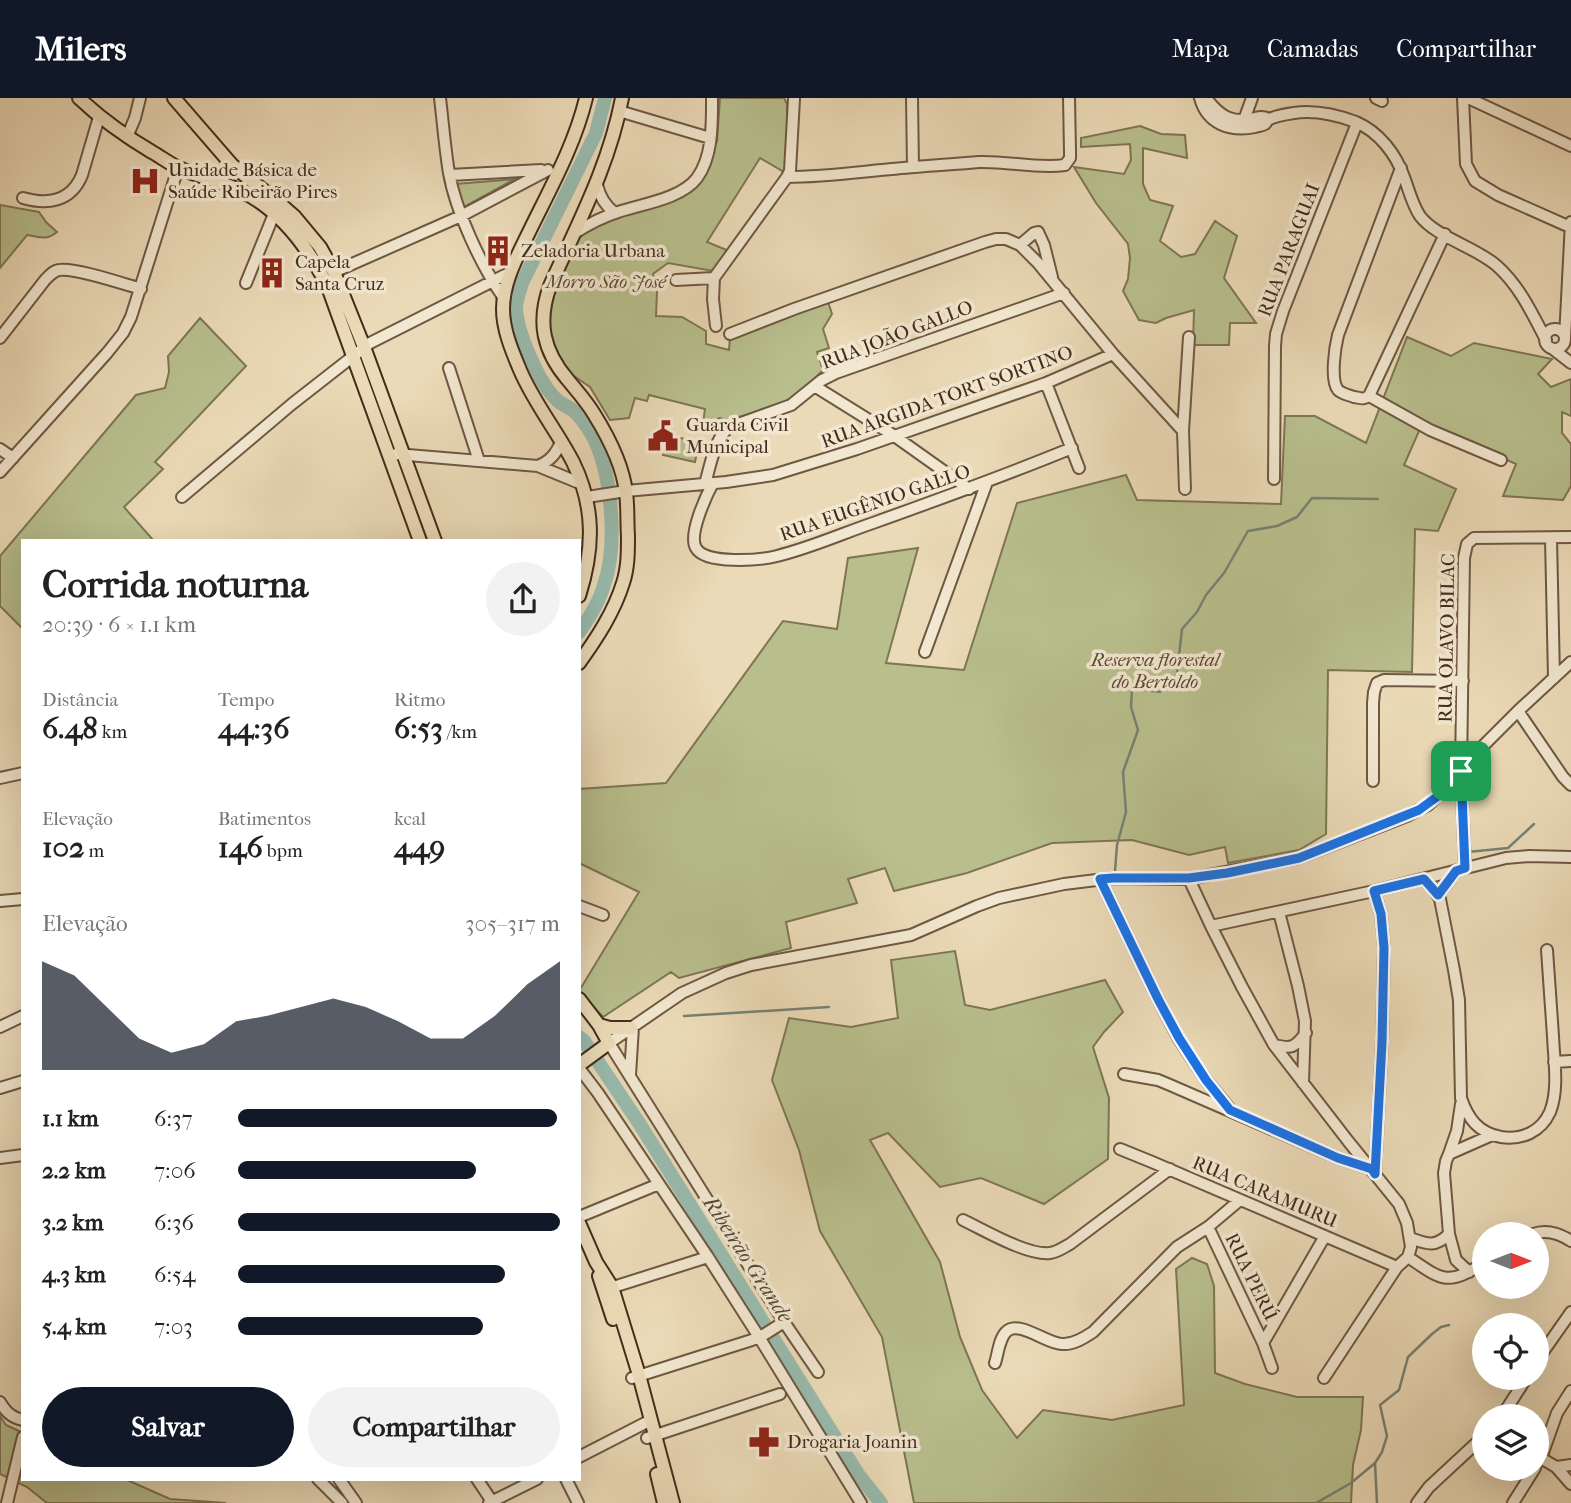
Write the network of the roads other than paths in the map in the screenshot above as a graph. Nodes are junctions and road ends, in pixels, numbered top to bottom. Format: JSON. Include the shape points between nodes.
{"nodes":[{"id":1,"x":79,"y":98,"type":"edge"},
{"id":2,"x":140,"y":98,"type":"edge"},
{"id":3,"x":174,"y":98,"type":"edge"},
{"id":4,"x":440,"y":98,"type":"edge"},
{"id":5,"x":586,"y":98,"type":"edge"},
{"id":6,"x":712,"y":98,"type":"edge"},
{"id":7,"x":796,"y":98,"type":"edge"},
{"id":8,"x":912,"y":98,"type":"edge"},
{"id":9,"x":1069,"y":98,"type":"edge"},
{"id":10,"x":1200,"y":98,"type":"edge"},
{"id":11,"x":1206,"y":98,"type":"edge"},
{"id":12,"x":1252,"y":98,"type":"edge"},
{"id":13,"x":1465,"y":98,"type":"edge"},
{"id":14,"x":621,"y":104,"type":"edge"},
{"id":15,"x":99,"y":117,"type":"junction"},
{"id":16,"x":1269,"y":119,"type":"junction"},
{"id":17,"x":1244,"y":120,"type":"junction"},
{"id":18,"x":1357,"y":123,"type":"junction"},
{"id":19,"x":127,"y":137,"type":"junction"},
{"id":20,"x":710,"y":138,"type":"junction"},
{"id":21,"x":1571,"y":146,"type":"edge"},
{"id":22,"x":232,"y":164,"type":"junction"},
{"id":23,"x":914,"y":167,"type":"junction"},
{"id":24,"x":178,"y":168,"type":"junction"},
{"id":25,"x":1401,"y":168,"type":"junction"},
{"id":26,"x":450,"y":175,"type":"junction"},
{"id":27,"x":787,"y":177,"type":"junction"},
{"id":28,"x":213,"y":180,"type":"junction"},
{"id":29,"x":597,"y":185,"type":"junction"},
{"id":30,"x":1409,"y":190,"type":"junction"},
{"id":31,"x":1390,"y":197,"type":"junction"},
{"id":32,"x":23,"y":198,"type":"dead end"},
{"id":33,"x":615,"y":213,"type":"junction"},
{"id":34,"x":274,"y":215,"type":"junction"},
{"id":35,"x":461,"y":216,"type":"junction"},
{"id":36,"x":1571,"y":222,"type":"edge"},
{"id":37,"x":1570,"y":227,"type":"edge"},
{"id":38,"x":573,"y":234,"type":"junction"},
{"id":39,"x":1445,"y":234,"type":"junction"},
{"id":40,"x":1018,"y":244,"type":"junction"},
{"id":41,"x":334,"y":271,"type":"junction"},
{"id":42,"x":502,"y":277,"type":"junction"},
{"id":43,"x":714,"y":278,"type":"junction"},
{"id":44,"x":1570,"y":278,"type":"edge"},
{"id":45,"x":1052,"y":279,"type":"junction"},
{"id":46,"x":676,"y":280,"type":"dead end"},
{"id":47,"x":246,"y":283,"type":"dead end"},
{"id":48,"x":141,"y":289,"type":"junction"},
{"id":49,"x":1063,"y":293,"type":"junction"},
{"id":50,"x":503,"y":297,"type":"junction"},
{"id":51,"x":1567,"y":306,"type":"junction"},
{"id":52,"x":716,"y":326,"type":"dead end"},
{"id":53,"x":730,"y":334,"type":"dead end"},
{"id":54,"x":1189,"y":337,"type":"dead end"},
{"id":55,"x":1552,"y":337,"type":"junction"},
{"id":56,"x":0,"y":338,"type":"edge"},
{"id":57,"x":1565,"y":340,"type":"junction"},
{"id":58,"x":364,"y":347,"type":"junction"},
{"id":59,"x":1571,"y":353,"type":"edge"},
{"id":60,"x":1113,"y":354,"type":"junction"},
{"id":61,"x":353,"y":355,"type":"junction"},
{"id":62,"x":1571,"y":363,"type":"edge"},
{"id":63,"x":449,"y":368,"type":"dead end"},
{"id":64,"x":1046,"y":383,"type":"junction"},
{"id":65,"x":816,"y":387,"type":"junction"},
{"id":66,"x":1369,"y":396,"type":"junction"},
{"id":67,"x":1183,"y":431,"type":"junction"},
{"id":68,"x":893,"y":435,"type":"junction"},
{"id":69,"x":561,"y":442,"type":"junction"},
{"id":70,"x":1072,"y":448,"type":"junction"},
{"id":71,"x":0,"y":449,"type":"edge"},
{"id":72,"x":388,"y":454,"type":"junction"},
{"id":73,"x":402,"y":454,"type":"junction"},
{"id":74,"x":13,"y":458,"type":"junction"},
{"id":75,"x":1501,"y":460,"type":"dead end"},
{"id":76,"x":479,"y":461,"type":"junction"},
{"id":77,"x":538,"y":466,"type":"junction"},
{"id":78,"x":1079,"y":468,"type":"dead end"},
{"id":79,"x":0,"y":472,"type":"edge"},
{"id":80,"x":1274,"y":479,"type":"dead end"},
{"id":81,"x":987,"y":482,"type":"junction"},
{"id":82,"x":704,"y":484,"type":"junction"},
{"id":83,"x":969,"y":489,"type":"junction"},
{"id":84,"x":1185,"y":489,"type":"dead end"},
{"id":85,"x":588,"y":492,"type":"junction"},
{"id":86,"x":620,"y":492,"type":"junction"},
{"id":87,"x":182,"y":497,"type":"dead end"},
{"id":88,"x":1571,"y":537,"type":"edge"},
{"id":89,"x":1551,"y":538,"type":"junction"},
{"id":90,"x":419,"y":539,"type":"edge"},
{"id":91,"x":434,"y":539,"type":"edge"},
{"id":92,"x":694,"y":539,"type":"joint"},
{"id":93,"x":591,"y":540,"type":"junction"},
{"id":94,"x":581,"y":558,"type":"edge"},
{"id":95,"x":581,"y":589,"type":"edge"},
{"id":96,"x":925,"y":652,"type":"dead end"},
{"id":97,"x":581,"y":660,"type":"edge"},
{"id":98,"x":1571,"y":662,"type":"edge"},
{"id":99,"x":1553,"y":678,"type":"junction"},
{"id":100,"x":1463,"y":681,"type":"junction"},
{"id":101,"x":1518,"y":711,"type":"junction"},
{"id":102,"x":1461,"y":771,"type":"junction"},
{"id":103,"x":21,"y":773,"type":"edge"},
{"id":104,"x":0,"y":778,"type":"edge"},
{"id":105,"x":1373,"y":781,"type":"dead end"},
{"id":106,"x":1571,"y":785,"type":"edge"},
{"id":107,"x":1571,"y":857,"type":"edge"},
{"id":108,"x":1460,"y":870,"type":"junction"},
{"id":109,"x":1189,"y":878,"type":"junction"},
{"id":110,"x":1100,"y":879,"type":"junction"},
{"id":111,"x":1424,"y":879,"type":"junction"},
{"id":112,"x":1374,"y":891,"type":"junction"},
{"id":113,"x":1438,"y":895,"type":"junction"},
{"id":114,"x":21,"y":899,"type":"edge"},
{"id":115,"x":0,"y":901,"type":"edge"},
{"id":116,"x":581,"y":907,"type":"edge"},
{"id":117,"x":1279,"y":912,"type":"junction"},
{"id":118,"x":604,"y":915,"type":"dead end"},
{"id":119,"x":1211,"y":926,"type":"junction"},
{"id":120,"x":1548,"y":950,"type":"dead end"},
{"id":121,"x":581,"y":1002,"type":"edge"},
{"id":122,"x":21,"y":1017,"type":"edge"},
{"id":123,"x":599,"y":1025,"type":"junction"},
{"id":124,"x":0,"y":1027,"type":"edge"},
{"id":125,"x":632,"y":1027,"type":"junction"},
{"id":126,"x":1306,"y":1033,"type":"junction"},
{"id":127,"x":1274,"y":1045,"type":"junction"},
{"id":128,"x":604,"y":1047,"type":"junction"},
{"id":129,"x":1571,"y":1061,"type":"edge"},
{"id":130,"x":1554,"y":1062,"type":"junction"},
{"id":131,"x":581,"y":1064,"type":"edge"},
{"id":132,"x":1124,"y":1074,"type":"dead end"},
{"id":133,"x":630,"y":1075,"type":"junction"},
{"id":134,"x":21,"y":1082,"type":"edge"},
{"id":135,"x":1303,"y":1083,"type":"junction"},
{"id":136,"x":0,"y":1088,"type":"edge"},
{"id":137,"x":1461,"y":1098,"type":"junction"},
{"id":138,"x":1230,"y":1110,"type":"junction"},
{"id":139,"x":1492,"y":1135,"type":"junction"},
{"id":140,"x":1119,"y":1149,"type":"dead end"},
{"id":141,"x":1449,"y":1154,"type":"junction"},
{"id":142,"x":21,"y":1155,"type":"edge"},
{"id":143,"x":0,"y":1158,"type":"edge"},
{"id":144,"x":1170,"y":1169,"type":"junction"},
{"id":145,"x":1373,"y":1172,"type":"junction"},
{"id":146,"x":659,"y":1184,"type":"junction"},
{"id":147,"x":1240,"y":1200,"type":"junction"},
{"id":148,"x":581,"y":1216,"type":"edge"},
{"id":149,"x":963,"y":1220,"type":"dead end"},
{"id":150,"x":1208,"y":1227,"type":"junction"},
{"id":151,"x":581,"y":1228,"type":"edge"},
{"id":152,"x":1549,"y":1232,"type":"edge"},
{"id":153,"x":1449,"y":1234,"type":"junction"},
{"id":154,"x":1325,"y":1236,"type":"junction"},
{"id":155,"x":1410,"y":1238,"type":"junction"},
{"id":156,"x":1571,"y":1241,"type":"edge"},
{"id":157,"x":708,"y":1257,"type":"junction"},
{"id":158,"x":1408,"y":1257,"type":"junction"},
{"id":159,"x":1397,"y":1267,"type":"junction"},
{"id":160,"x":1472,"y":1270,"type":"edge"},
{"id":161,"x":1469,"y":1272,"type":"junction"},
{"id":162,"x":608,"y":1288,"type":"junction"},
{"id":163,"x":1571,"y":1312,"type":"edge"},
{"id":164,"x":781,"y":1324,"type":"junction"},
{"id":165,"x":762,"y":1336,"type":"junction"},
{"id":166,"x":1263,"y":1343,"type":"junction"},
{"id":167,"x":1549,"y":1343,"type":"edge"},
{"id":168,"x":995,"y":1363,"type":"dead end"},
{"id":169,"x":1272,"y":1368,"type":"dead end"},
{"id":170,"x":818,"y":1372,"type":"dead end"},
{"id":171,"x":635,"y":1376,"type":"junction"},
{"id":172,"x":1324,"y":1378,"type":"dead end"},
{"id":173,"x":1571,"y":1391,"type":"edge"},
{"id":174,"x":780,"y":1394,"type":"dead end"},
{"id":175,"x":0,"y":1402,"type":"edge"},
{"id":176,"x":21,"y":1419,"type":"edge"},
{"id":177,"x":647,"y":1422,"type":"junction"},
{"id":178,"x":1549,"y":1431,"type":"edge"},
{"id":179,"x":651,"y":1437,"type":"junction"},
{"id":180,"x":21,"y":1445,"type":"edge"},
{"id":181,"x":1472,"y":1447,"type":"edge"},
{"id":182,"x":581,"y":1456,"type":"edge"},
{"id":183,"x":1571,"y":1465,"type":"edge"},
{"id":184,"x":1549,"y":1466,"type":"edge"},
{"id":185,"x":1556,"y":1467,"type":"junction"},
{"id":186,"x":320,"y":1481,"type":"edge"},
{"id":187,"x":340,"y":1481,"type":"edge"},
{"id":188,"x":478,"y":1481,"type":"edge"},
{"id":189,"x":533,"y":1481,"type":"edge"},
{"id":190,"x":567,"y":1481,"type":"edge"},
{"id":191,"x":1527,"y":1481,"type":"edge"},
{"id":192,"x":1571,"y":1484,"type":"edge"},
{"id":193,"x":491,"y":1502,"type":"edge"},
{"id":194,"x":7,"y":1503,"type":"edge"},
{"id":195,"x":342,"y":1503,"type":"edge"},
{"id":196,"x":355,"y":1503,"type":"edge"},
{"id":197,"x":578,"y":1503,"type":"edge"},
{"id":198,"x":664,"y":1503,"type":"edge"},
{"id":199,"x":673,"y":1503,"type":"edge"},
{"id":200,"x":860,"y":1503,"type":"edge"},
{"id":201,"x":1417,"y":1503,"type":"edge"},
{"id":202,"x":1514,"y":1503,"type":"edge"}],
"edges":[{"from":1,"to":15,"type":"main road"},
{"from":2,"to":19,"type":"street"},
{"from":3,"to":22,"type":"main road"},
{"from":4,"to":26,"type":"street"},
{"from":5,"to":42,"type":"main road","via":[[568,148]]},
{"from":6,"to":20,"type":"street"},
{"from":7,"to":27,"type":"street"},
{"from":8,"to":23,"type":"street"},
{"from":9,"to":23,"type":"street","via":[[1067,163]]},
{"from":10,"to":16,"type":"street","via":[[1213,118],[1232,129],[1265,124]]},
{"from":11,"to":17,"type":"street","via":[[1223,116]]},
{"from":12,"to":17,"type":"street"},
{"from":13,"to":21,"type":"street"},
{"from":13,"to":37,"type":"street","via":[[1466,164],[1475,181]]},
{"from":14,"to":20,"type":"street"},
{"from":14,"to":29,"type":"main road"},
{"from":15,"to":19,"type":"main road"},
{"from":15,"to":32,"type":"street","via":[[80,182],[73,190],[54,201]]},
{"from":16,"to":17,"type":"street"},
{"from":16,"to":18,"type":"street","via":[[1315,112]]},
{"from":18,"to":25,"type":"street","via":[[1376,134]]},
{"from":18,"to":80,"type":"street","name":"RUA PARAGUAI","via":[[1276,334]]},
{"from":19,"to":24,"type":"main road"},
{"from":20,"to":33,"type":"street","via":[[703,168],[687,188]]},
{"from":22,"to":28,"type":"main road","via":[[226,174]]},
{"from":22,"to":41,"type":"main road","via":[[295,217]]},
{"from":23,"to":27,"type":"street"},
{"from":24,"to":28,"type":"main road"},
{"from":24,"to":48,"type":"street"},
{"from":25,"to":30,"type":"street"},
{"from":25,"to":31,"type":"street"},
{"from":26,"to":35,"type":"street"},
{"from":26,"to":35,"type":"street","via":[[548,170]]},
{"from":27,"to":43,"type":"street"},
{"from":28,"to":34,"type":"main road","via":[[246,193]]},
{"from":29,"to":33,"type":"street","via":[[601,198]]},
{"from":29,"to":38,"type":"main road"},
{"from":30,"to":31,"type":"street"},
{"from":30,"to":39,"type":"street","via":[[1418,214]]},
{"from":31,"to":66,"type":"street","via":[[1336,346],[1338,390],[1362,399]]},
{"from":33,"to":38,"type":"street"},
{"from":34,"to":47,"type":"street"},
{"from":34,"to":61,"type":"main road","via":[[316,264]]},
{"from":35,"to":41,"type":"street"},
{"from":35,"to":42,"type":"street","via":[[482,260]]},
{"from":36,"to":37,"type":"street"},
{"from":37,"to":44,"type":"street"},
{"from":38,"to":86,"type":"main road","via":[[546,299],[544,332],[554,361],[593,411],[617,458]]},
{"from":39,"to":55,"type":"street","via":[[1495,264]]},
{"from":39,"to":66,"type":"street"},
{"from":40,"to":45,"type":"street"},
{"from":40,"to":45,"type":"street","via":[[1038,232]]},
{"from":40,"to":53,"type":"street","via":[[1006,239],[985,242]]},
{"from":41,"to":58,"type":"main road"},
{"from":42,"to":50,"type":"main road"},
{"from":42,"to":50,"type":"street"},
{"from":42,"to":58,"type":"street"},
{"from":43,"to":46,"type":"street"},
{"from":43,"to":52,"type":"street"},
{"from":44,"to":51,"type":"street"},
{"from":45,"to":49,"type":"street"},
{"from":48,"to":56,"type":"street","via":[[57,270]]},
{"from":48,"to":74,"type":"street","via":[[123,333]]},
{"from":49,"to":60,"type":"street"},
{"from":49,"to":65,"type":"street","name":"RUA JOÃO GALLO","via":[[836,373]]},
{"from":50,"to":69,"type":"main road","via":[[514,357]]},
{"from":51,"to":55,"type":"street"},
{"from":51,"to":57,"type":"street"},
{"from":54,"to":67,"type":"street"},
{"from":55,"to":57,"type":"street","via":[[1562,332]]},
{"from":55,"to":57,"type":"street","via":[[1561,347]]},
{"from":55,"to":62,"type":"street"},
{"from":57,"to":59,"type":"street"},
{"from":58,"to":61,"type":"street"},
{"from":58,"to":73,"type":"main road"},
{"from":60,"to":64,"type":"street","name":"RUA ARGIDA TORT SORTINO"},
{"from":60,"to":67,"type":"street"},
{"from":61,"to":72,"type":"main road"},
{"from":61,"to":87,"type":"street"},
{"from":63,"to":76,"type":"street"},
{"from":64,"to":68,"type":"street","name":"RUA ARGIDA TORT SORTINO"},
{"from":64,"to":70,"type":"street"},
{"from":65,"to":68,"type":"street"},
{"from":65,"to":82,"type":"street","name":"RUA JOÃO GALLO","via":[[791,405],[724,431]]},
{"from":66,"to":75,"type":"street","via":[[1430,430]]},
{"from":67,"to":84,"type":"street"},
{"from":68,"to":82,"type":"street","name":"RUA ARGIDA TORT SORTINO","via":[[772,475]]},
{"from":68,"to":83,"type":"street"},
{"from":69,"to":77,"type":"street","via":[[554,456]]},
{"from":69,"to":85,"type":"main road"},
{"from":70,"to":78,"type":"street"},
{"from":70,"to":81,"type":"street","name":"RUA EUGÊNIO GALLO"},
{"from":71,"to":74,"type":"street"},
{"from":72,"to":73,"type":"street"},
{"from":72,"to":90,"type":"main road"},
{"from":73,"to":76,"type":"street"},
{"from":73,"to":91,"type":"main road"},
{"from":74,"to":79,"type":"street"},
{"from":76,"to":77,"type":"street"},
{"from":77,"to":85,"type":"street"},
{"from":81,"to":83,"type":"street","name":"RUA EUGÊNIO GALLO"},
{"from":81,"to":96,"type":"street"},
{"from":82,"to":86,"type":"street","name":"RUA ARGIDA TORT SORTINO"},
{"from":82,"to":92,"type":"street","name":"RUA JOÃO GALLO"},
{"from":83,"to":92,"type":"street","name":"RUA EUGÊNIO GALLO","via":[[777,556],[754,560],[708,556],[698,551]]},
{"from":85,"to":86,"type":"street","name":"RUA ARGIDA TORT SORTINO"},
{"from":85,"to":93,"type":"main road"},
{"from":86,"to":97,"type":"main road","via":[[628,561],[623,583],[603,628]]},
{"from":88,"to":89,"type":"street"},
{"from":89,"to":99,"type":"street"},
{"from":89,"to":100,"type":"street","name":"RUA OLAVO BILAC","via":[[1474,538],[1467,544]]},
{"from":93,"to":94,"type":"street"},
{"from":93,"to":95,"type":"main road"},
{"from":98,"to":99,"type":"street"},
{"from":99,"to":101,"type":"street"},
{"from":100,"to":102,"type":"street","name":"RUA OLAVO BILAC"},
{"from":100,"to":105,"type":"street","via":[[1377,682]]},
{"from":101,"to":102,"type":"street"},
{"from":101,"to":106,"type":"street"},
{"from":102,"to":108,"type":"street","name":"RUA OLAVO BILAC"},
{"from":102,"to":109,"type":"street","via":[[1428,805],[1340,843],[1299,858]]},
{"from":103,"to":104,"type":"street"},
{"from":107,"to":108,"type":"street","via":[[1506,858]]},
{"from":108,"to":111,"type":"street"},
{"from":108,"to":113,"type":"street"},
{"from":109,"to":110,"type":"street"},
{"from":109,"to":119,"type":"street"},
{"from":110,"to":125,"type":"street","via":[[999,898],[911,935],[726,973],[682,993]]},
{"from":110,"to":138,"type":"street","via":[[1179,1038]]},
{"from":111,"to":112,"type":"street"},
{"from":111,"to":113,"type":"street"},
{"from":112,"to":117,"type":"street"},
{"from":112,"to":145,"type":"street","via":[[1384,948]]},
{"from":113,"to":137,"type":"street","via":[[1459,1000]]},
{"from":114,"to":115,"type":"street"},
{"from":116,"to":118,"type":"street"},
{"from":117,"to":119,"type":"street"},
{"from":117,"to":126,"type":"street"},
{"from":119,"to":127,"type":"street"},
{"from":120,"to":130,"type":"street"},
{"from":121,"to":123,"type":"main road"},
{"from":122,"to":124,"type":"street"},
{"from":123,"to":125,"type":"main road"},
{"from":123,"to":128,"type":"main road"},
{"from":125,"to":128,"type":"street"},
{"from":125,"to":133,"type":"street"},
{"from":126,"to":127,"type":"street","via":[[1298,1044]]},
{"from":126,"to":135,"type":"street"},
{"from":127,"to":135,"type":"street"},
{"from":128,"to":131,"type":"main road"},
{"from":128,"to":133,"type":"street"},
{"from":129,"to":130,"type":"street"},
{"from":130,"to":139,"type":"street","via":[[1554,1096],[1540,1128],[1518,1138]]},
{"from":131,"to":146,"type":"street"},
{"from":132,"to":138,"type":"street","via":[[1157,1080]]},
{"from":133,"to":164,"type":"street"},
{"from":134,"to":136,"type":"street"},
{"from":135,"to":145,"type":"street"},
{"from":137,"to":139,"type":"street","via":[[1471,1120]]},
{"from":137,"to":141,"type":"street"},
{"from":138,"to":145,"type":"street"},
{"from":139,"to":141,"type":"street"},
{"from":140,"to":144,"type":"street","name":"RUA CARAMURU"},
{"from":141,"to":153,"type":"street","via":[[1444,1173]]},
{"from":142,"to":143,"type":"street"},
{"from":144,"to":147,"type":"street","name":"RUA CARAMURU"},
{"from":144,"to":149,"type":"street","via":[[1059,1251],[1038,1253]]},
{"from":145,"to":155,"type":"street","via":[[1399,1204]]},
{"from":146,"to":148,"type":"street"},
{"from":146,"to":157,"type":"street"},
{"from":147,"to":150,"type":"street"},
{"from":147,"to":154,"type":"street","name":"RUA CARAMURU"},
{"from":150,"to":166,"type":"street","name":"RUA PERÚ"},
{"from":150,"to":168,"type":"street","via":[[1177,1247],[1085,1338],[1064,1345],[1011,1328],[1002,1337]]},
{"from":151,"to":162,"type":"main road"},
{"from":152,"to":156,"type":"street"},
{"from":153,"to":155,"type":"street","via":[[1435,1244]]},
{"from":153,"to":161,"type":"street","via":[[1456,1259]]},
{"from":154,"to":159,"type":"street","name":"RUA CARAMURU"},
{"from":154,"to":166,"type":"street","name":"RUA PERÚ"},
{"from":155,"to":158,"type":"street"},
{"from":157,"to":162,"type":"street"},
{"from":157,"to":165,"type":"street"},
{"from":158,"to":159,"type":"street"},
{"from":158,"to":161,"type":"street","via":[[1445,1278]]},
{"from":159,"to":172,"type":"street"},
{"from":160,"to":161,"type":"street"},
{"from":162,"to":171,"type":"main road"},
{"from":163,"to":167,"type":"street"},
{"from":164,"to":165,"type":"street"},
{"from":164,"to":170,"type":"street"},
{"from":165,"to":171,"type":"street"},
{"from":165,"to":200,"type":"street"},
{"from":166,"to":169,"type":"street","name":"RUA PERÚ"},
{"from":171,"to":177,"type":"main road"},
{"from":173,"to":178,"type":"street"},
{"from":174,"to":179,"type":"street"},
{"from":175,"to":176,"type":"street","via":[[11,1416]]},
{"from":177,"to":179,"type":"main road"},
{"from":177,"to":182,"type":"street"},
{"from":179,"to":198,"type":"main road"},
{"from":179,"to":199,"type":"main road"},
{"from":180,"to":194,"type":"street"},
{"from":181,"to":201,"type":"street"},
{"from":183,"to":185,"type":"street"},
{"from":184,"to":185,"type":"street"},
{"from":185,"to":192,"type":"street"},
{"from":186,"to":195,"type":"street"},
{"from":187,"to":196,"type":"street"},
{"from":188,"to":193,"type":"street"},
{"from":189,"to":193,"type":"street"},
{"from":190,"to":197,"type":"street"},
{"from":191,"to":202,"type":"street"}]}
